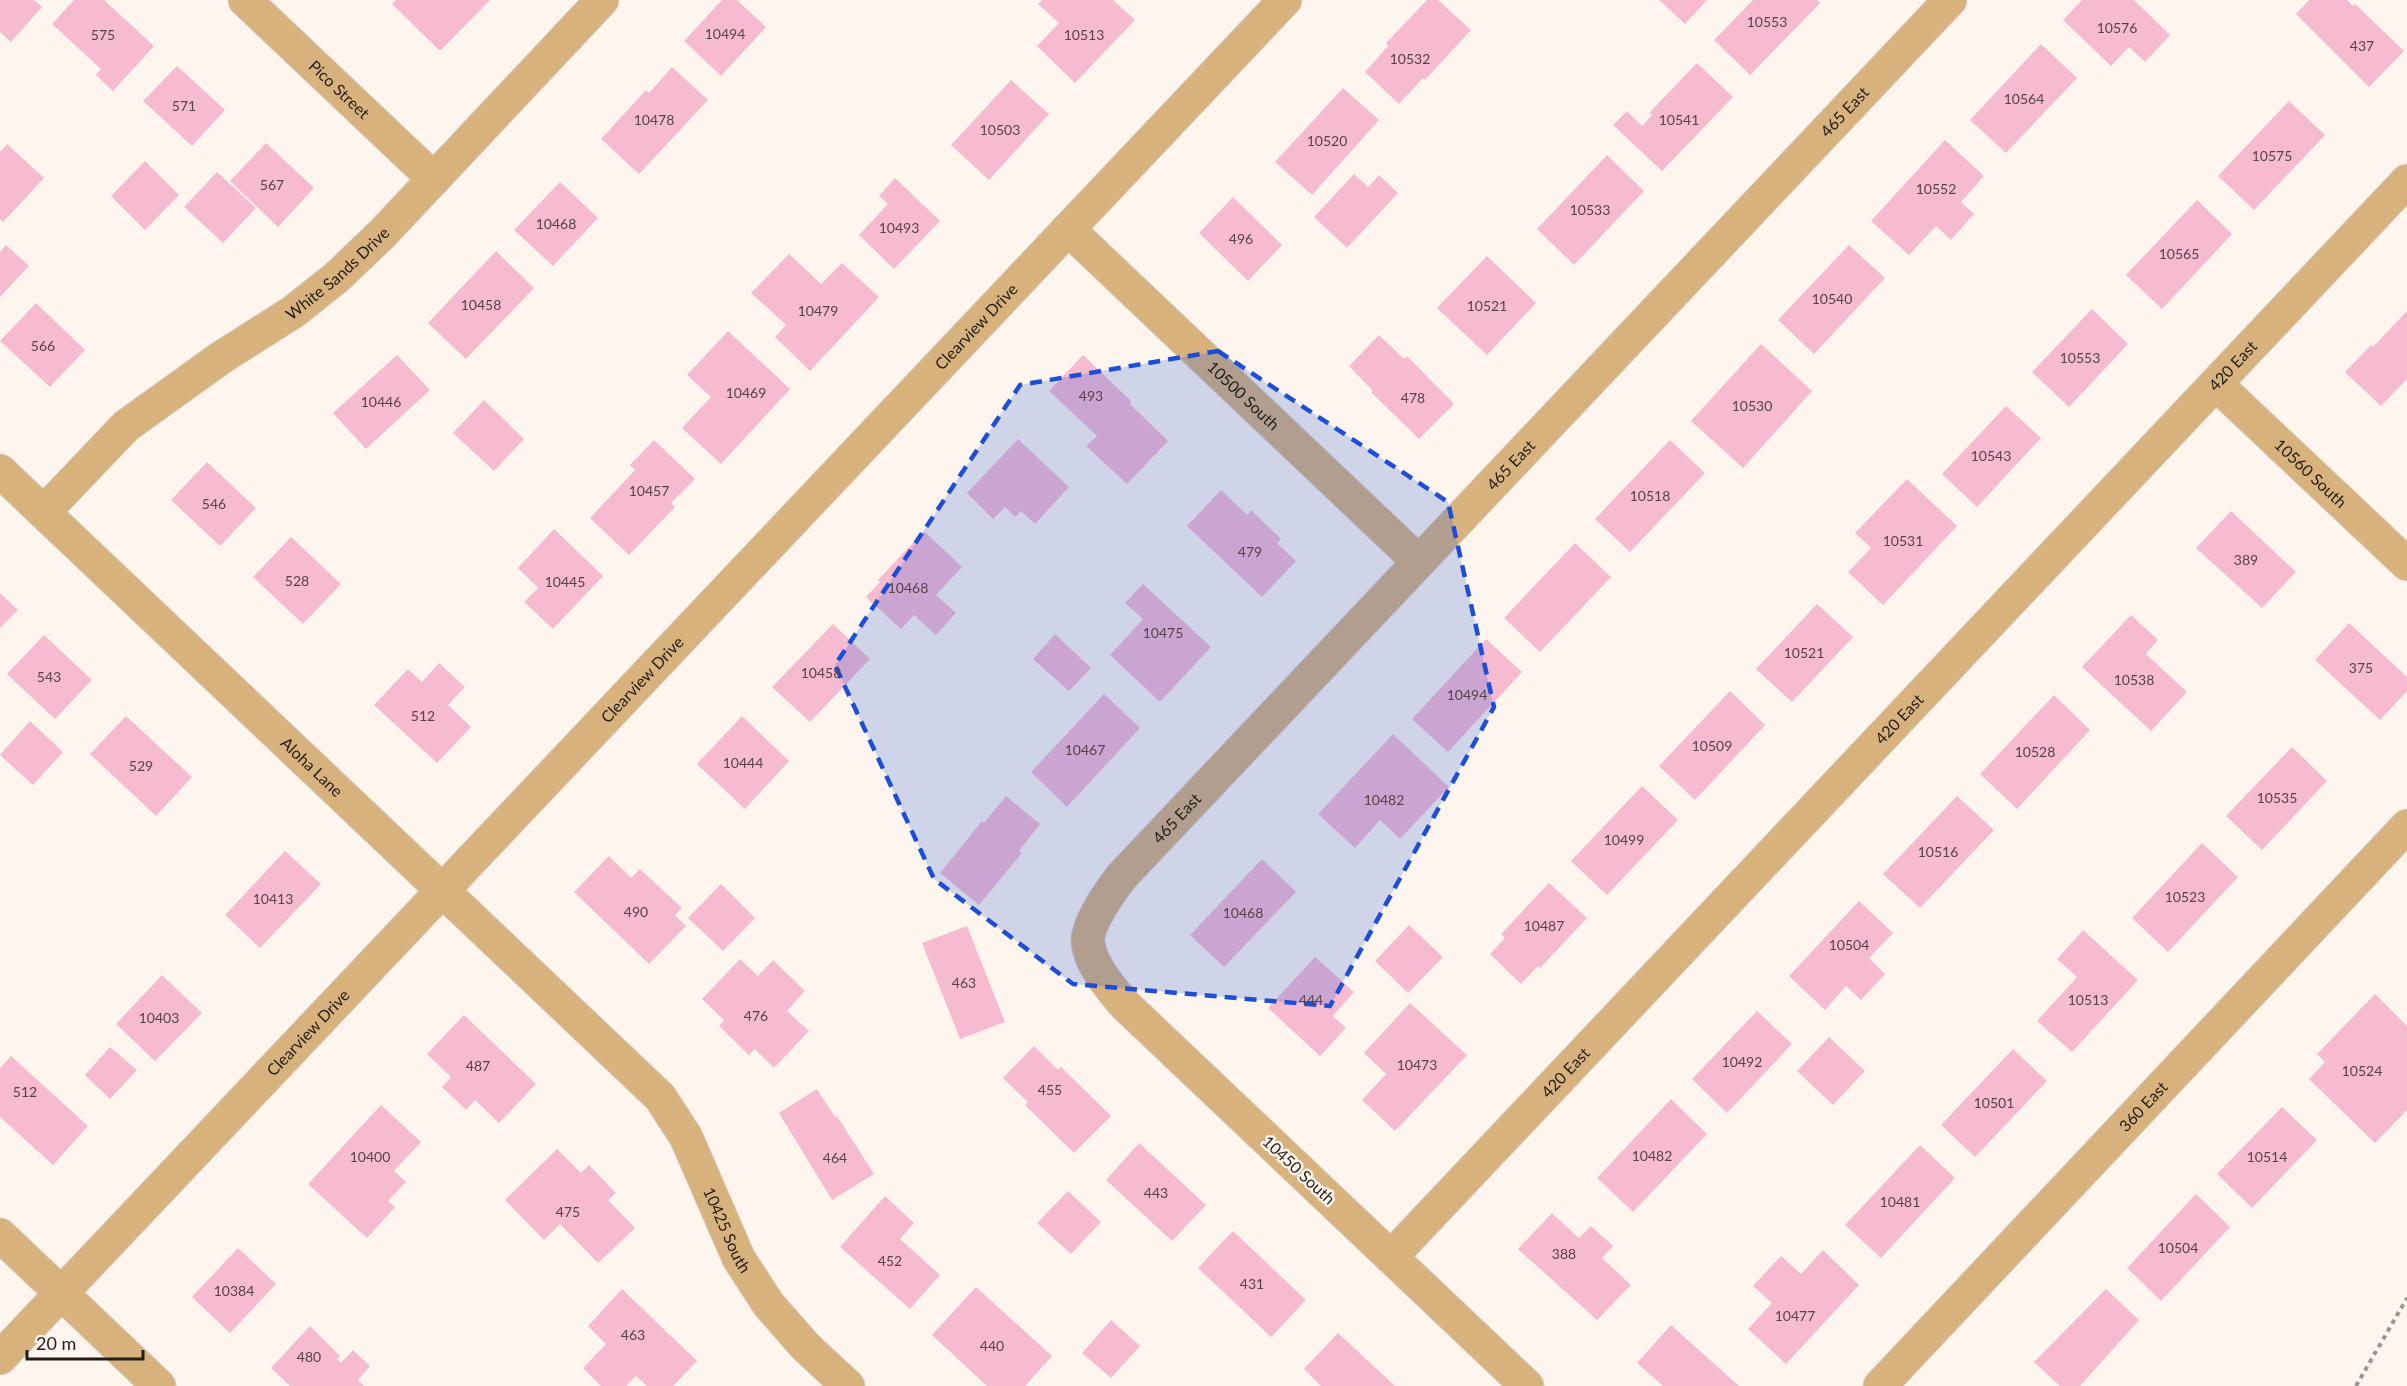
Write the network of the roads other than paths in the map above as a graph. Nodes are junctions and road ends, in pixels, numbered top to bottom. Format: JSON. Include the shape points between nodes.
{"nodes":[{"id":1,"x":244,"y":0,"type":"edge"},
{"id":2,"x":602,"y":0,"type":"edge"},
{"id":3,"x":1285,"y":0,"type":"edge"},
{"id":4,"x":1950,"y":0,"type":"edge"},
{"id":5,"x":434,"y":179,"type":"junction"},
{"id":6,"x":2407,"y":181,"type":"edge"},
{"id":7,"x":1068,"y":229,"type":"junction"},
{"id":8,"x":2216,"y":384,"type":"junction"},
{"id":9,"x":0,"y":471,"type":"edge"},
{"id":10,"x":44,"y":512,"type":"junction"},
{"id":11,"x":1419,"y":562,"type":"junction"},
{"id":12,"x":2407,"y":564,"type":"edge"},
{"id":13,"x":2407,"y":826,"type":"edge"},
{"id":14,"x":443,"y":890,"type":"junction"},
{"id":15,"x":1088,"y":942,"type":"joint"},
{"id":16,"x":625,"y":1062,"type":"joint"},
{"id":17,"x":0,"y":1235,"type":"edge"},
{"id":18,"x":1390,"y":1257,"type":"junction"},
{"id":19,"x":62,"y":1293,"type":"junction"},
{"id":20,"x":0,"y":1358,"type":"edge"},
{"id":21,"x":159,"y":1386,"type":"edge"},
{"id":22,"x":848,"y":1386,"type":"edge"},
{"id":23,"x":1527,"y":1386,"type":"edge"},
{"id":24,"x":1880,"y":1386,"type":"edge"}],
"edges":[{"from":1,"to":5,"type":"street","name":"Pico Street"},
{"from":2,"to":5,"type":"street","name":"White Sands Drive"},
{"from":3,"to":7,"type":"street","name":"Clearview Drive"},
{"from":4,"to":11,"type":"street","name":"465 East"},
{"from":5,"to":10,"type":"street","name":"White Sands Drive","via":[[337,277],[293,312],[126,426]]},
{"from":6,"to":8,"type":"street","name":"420 East"},
{"from":7,"to":11,"type":"street","name":"10500 South"},
{"from":7,"to":14,"type":"street","name":"Clearview Drive"},
{"from":8,"to":12,"type":"street","name":"10560 South"},
{"from":8,"to":18,"type":"street","name":"420 East"},
{"from":9,"to":10,"type":"street","name":"Aloha Lane"},
{"from":10,"to":14,"type":"street","name":"Aloha Lane"},
{"from":11,"to":15,"type":"street","name":"465 East","via":[[1122,876],[1095,919]]},
{"from":13,"to":24,"type":"street","name":"360 East"},
{"from":14,"to":16,"type":"street","name":"Aloha Lane"},
{"from":14,"to":19,"type":"street","name":"Clearview Drive"},
{"from":15,"to":18,"type":"street","name":"10450 South","via":[[1095,963],[1124,1004]]},
{"from":16,"to":22,"type":"street","name":"10425 South","via":[[660,1096],[686,1137],[739,1259],[769,1305]]},
{"from":17,"to":19,"type":"street"},
{"from":18,"to":23,"type":"street","name":"10450 South"},
{"from":19,"to":20,"type":"street","name":"Clearview Drive"},
{"from":19,"to":21,"type":"street"}]}
